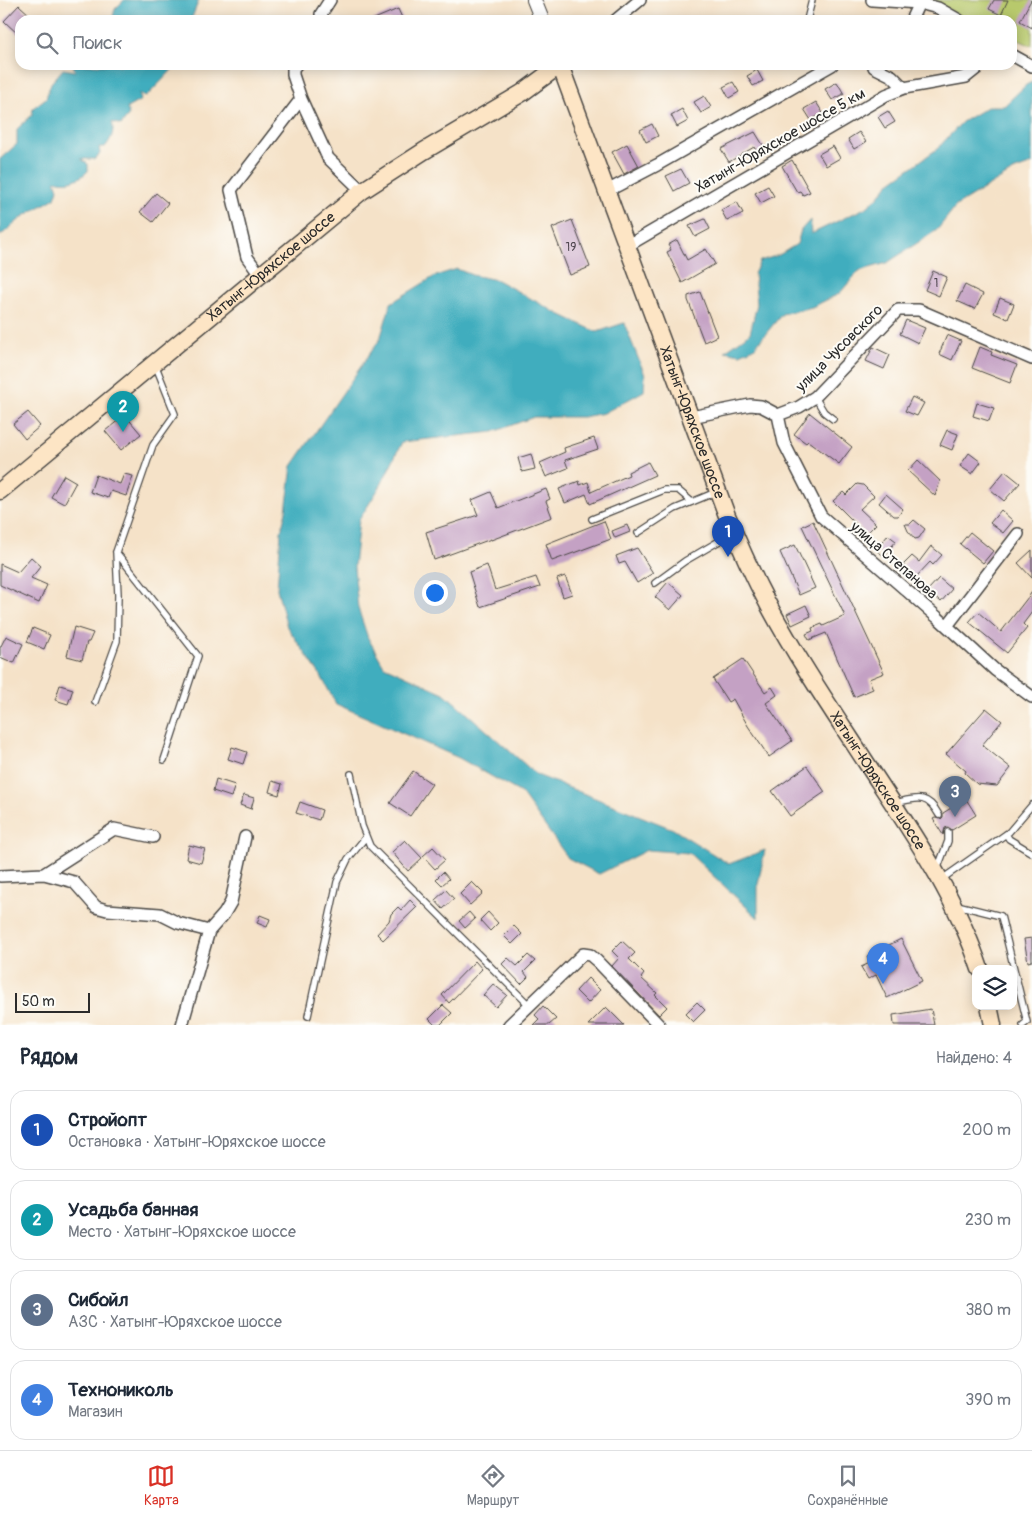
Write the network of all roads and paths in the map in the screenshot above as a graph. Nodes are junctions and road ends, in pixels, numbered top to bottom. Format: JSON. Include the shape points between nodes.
{"nodes":[{"id":1,"x":330,"y":0,"type":"edge"},
{"id":2,"x":534,"y":0,"type":"edge"},
{"id":3,"x":640,"y":0,"type":"edge"},
{"id":4,"x":812,"y":0,"type":"edge"},
{"id":5,"x":872,"y":0,"type":"edge"},
{"id":6,"x":919,"y":3,"type":"junction"},
{"id":7,"x":321,"y":15,"type":"edge"},
{"id":8,"x":540,"y":15,"type":"edge"},
{"id":9,"x":622,"y":15,"type":"edge"},
{"id":10,"x":808,"y":15,"type":"edge"},
{"id":11,"x":913,"y":15,"type":"edge"},
{"id":12,"x":950,"y":15,"type":"edge"},
{"id":13,"x":1017,"y":57,"type":"edge"},
{"id":14,"x":1032,"y":66,"type":"edge"},
{"id":15,"x":294,"y":70,"type":"edge"},
{"id":16,"x":554,"y":70,"type":"edge"},
{"id":17,"x":563,"y":70,"type":"edge"},
{"id":18,"x":823,"y":70,"type":"edge"},
{"id":19,"x":881,"y":70,"type":"edge"},
{"id":20,"x":975,"y":70,"type":"edge"},
{"id":21,"x":904,"y":88,"type":"junction"},
{"id":22,"x":301,"y":99,"type":"junction"},
{"id":23,"x":362,"y":191,"type":"junction"},
{"id":24,"x":607,"y":191,"type":"junction"},
{"id":25,"x":628,"y":246,"type":"junction"},
{"id":26,"x":260,"y":275,"type":"junction"},
{"id":27,"x":1032,"y":359,"type":"edge"},
{"id":28,"x":154,"y":362,"type":"junction"},
{"id":29,"x":815,"y":397,"type":"junction"},
{"id":30,"x":778,"y":415,"type":"junction"},
{"id":31,"x":690,"y":417,"type":"junction"},
{"id":32,"x":833,"y":419,"type":"dead end"},
{"id":33,"x":0,"y":491,"type":"edge"},
{"id":34,"x":718,"y":491,"type":"junction"},
{"id":35,"x":692,"y":502,"type":"junction"},
{"id":36,"x":592,"y":519,"type":"dead end"},
{"id":37,"x":734,"y":532,"type":"junction"},
{"id":38,"x":638,"y":533,"type":"dead end"},
{"id":39,"x":1018,"y":534,"type":"dead end"},
{"id":40,"x":116,"y":552,"type":"junction"},
{"id":41,"x":655,"y":583,"type":"dead end"},
{"id":42,"x":947,"y":626,"type":"junction"},
{"id":43,"x":1032,"y":698,"type":"edge"},
{"id":44,"x":95,"y":702,"type":"dead end"},
{"id":45,"x":164,"y":760,"type":"dead end"},
{"id":46,"x":351,"y":774,"type":"dead end"},
{"id":47,"x":893,"y":804,"type":"junction"},
{"id":48,"x":1032,"y":805,"type":"edge"},
{"id":49,"x":939,"y":815,"type":"dead end"},
{"id":50,"x":948,"y":832,"type":"dead end"},
{"id":51,"x":1006,"y":834,"type":"junction"},
{"id":52,"x":153,"y":837,"type":"dead end"},
{"id":53,"x":245,"y":837,"type":"dead end"},
{"id":54,"x":365,"y":838,"type":"junction"},
{"id":55,"x":1032,"y":853,"type":"edge"},
{"id":56,"x":44,"y":874,"type":"junction"},
{"id":57,"x":0,"y":876,"type":"edge"},
{"id":58,"x":939,"y":876,"type":"junction"},
{"id":59,"x":955,"y":905,"type":"junction"},
{"id":60,"x":209,"y":931,"type":"junction"},
{"id":61,"x":979,"y":965,"type":"edge"},
{"id":62,"x":529,"y":1005,"type":"junction"},
{"id":63,"x":990,"y":1010,"type":"edge"},
{"id":64,"x":308,"y":1016,"type":"dead end"},
{"id":65,"x":182,"y":1025,"type":"edge"},
{"id":66,"x":509,"y":1025,"type":"edge"},
{"id":67,"x":660,"y":1025,"type":"edge"},
{"id":68,"x":993,"y":1025,"type":"edge"},
{"id":69,"x":1022,"y":1025,"type":"edge"}],
"edges":[{"from":1,"to":7,"type":"street"},
{"from":2,"to":8,"type":"street"},
{"from":3,"to":9,"type":"street"},
{"from":4,"to":10,"type":"lane"},
{"from":5,"to":6,"type":"street"},
{"from":6,"to":11,"type":"street"},
{"from":6,"to":12,"type":"street"},
{"from":13,"to":14,"type":"street"},
{"from":15,"to":22,"type":"street"},
{"from":16,"to":23,"type":"main road","name":"Хатынг-Юряхское шоссе"},
{"from":17,"to":24,"type":"main road","name":"Хатынг-Юряхское шоссе"},
{"from":18,"to":24,"type":"street"},
{"from":19,"to":21,"type":"street"},
{"from":20,"to":21,"type":"street","name":"Хатынг-Юряхское шоссе 5 км","via":[[966,77]]},
{"from":21,"to":25,"type":"street","name":"Хатынг-Юряхское шоссе 5 км","via":[[886,94]]},
{"from":22,"to":23,"type":"street","via":[[328,158]]},
{"from":22,"to":26,"type":"street","via":[[231,190],[247,257]]},
{"from":23,"to":26,"type":"main road","name":"Хатынг-Юряхское шоссе"},
{"from":24,"to":25,"type":"main road","name":"Хатынг-Юряхское шоссе"},
{"from":25,"to":31,"type":"main road","name":"Хатынг-Юряхское шоссе"},
{"from":26,"to":28,"type":"main road","name":"Хатынг-Юряхское шоссе"},
{"from":27,"to":29,"type":"street","name":"улица Чусовского","via":[[919,310],[898,310]]},
{"from":28,"to":33,"type":"main road","name":"Хатынг-Юряхское шоссе"},
{"from":28,"to":40,"type":"lane","via":[[175,414],[153,445]]},
{"from":29,"to":30,"type":"street","name":"улица Чусовского","via":[[799,408]]},
{"from":29,"to":32,"type":"lane","via":[[824,412]]},
{"from":30,"to":31,"type":"street","via":[[761,406],[750,405]]},
{"from":30,"to":42,"type":"street","name":"улица Степанова","via":[[784,443],[821,516]]},
{"from":31,"to":34,"type":"main road","name":"Хатынг-Юряхское шоссе"},
{"from":34,"to":35,"type":"lane"},
{"from":34,"to":37,"type":"main road","name":"Хатынг-Юряхское шоссе"},
{"from":35,"to":36,"type":"lane","via":[[678,490],[664,490]]},
{"from":35,"to":38,"type":"lane"},
{"from":37,"to":41,"type":"lane"},
{"from":37,"to":47,"type":"main road","name":"Хатынг-Юряхское шоссе","via":[[770,607]]},
{"from":39,"to":42,"type":"street"},
{"from":40,"to":44,"type":"lane","via":[[117,641]]},
{"from":40,"to":45,"type":"lane","via":[[198,656]]},
{"from":42,"to":43,"type":"street","name":"улица Степанова","via":[[995,670]]},
{"from":46,"to":54,"type":"lane"},
{"from":47,"to":49,"type":"lane","via":[[918,798],[928,800]]},
{"from":47,"to":58,"type":"main road","name":"Хатынг-Юряхское шоссе"},
{"from":48,"to":51,"type":"lane"},
{"from":50,"to":58,"type":"lane"},
{"from":51,"to":55,"type":"lane"},
{"from":51,"to":58,"type":"lane"},
{"from":52,"to":56,"type":"street","via":[[114,829]]},
{"from":53,"to":60,"type":"street","via":[[231,902]]},
{"from":54,"to":62,"type":"lane","via":[[379,857]]},
{"from":54,"to":64,"type":"lane","via":[[348,859],[337,882]]},
{"from":56,"to":57,"type":"street"},
{"from":56,"to":60,"type":"street","via":[[74,882],[96,907],[160,914],[178,923]]},
{"from":58,"to":59,"type":"main road","name":"Хатынг-Юряхское шоссе"},
{"from":59,"to":61,"type":"main road","name":"Хатынг-Юряхское шоссе"},
{"from":59,"to":69,"type":"lane","via":[[1001,916],[1027,1022]]},
{"from":60,"to":65,"type":"street"},
{"from":62,"to":66,"type":"street"},
{"from":62,"to":67,"type":"street","via":[[583,954],[590,955]]},
{"from":63,"to":68,"type":"main road"}]}
